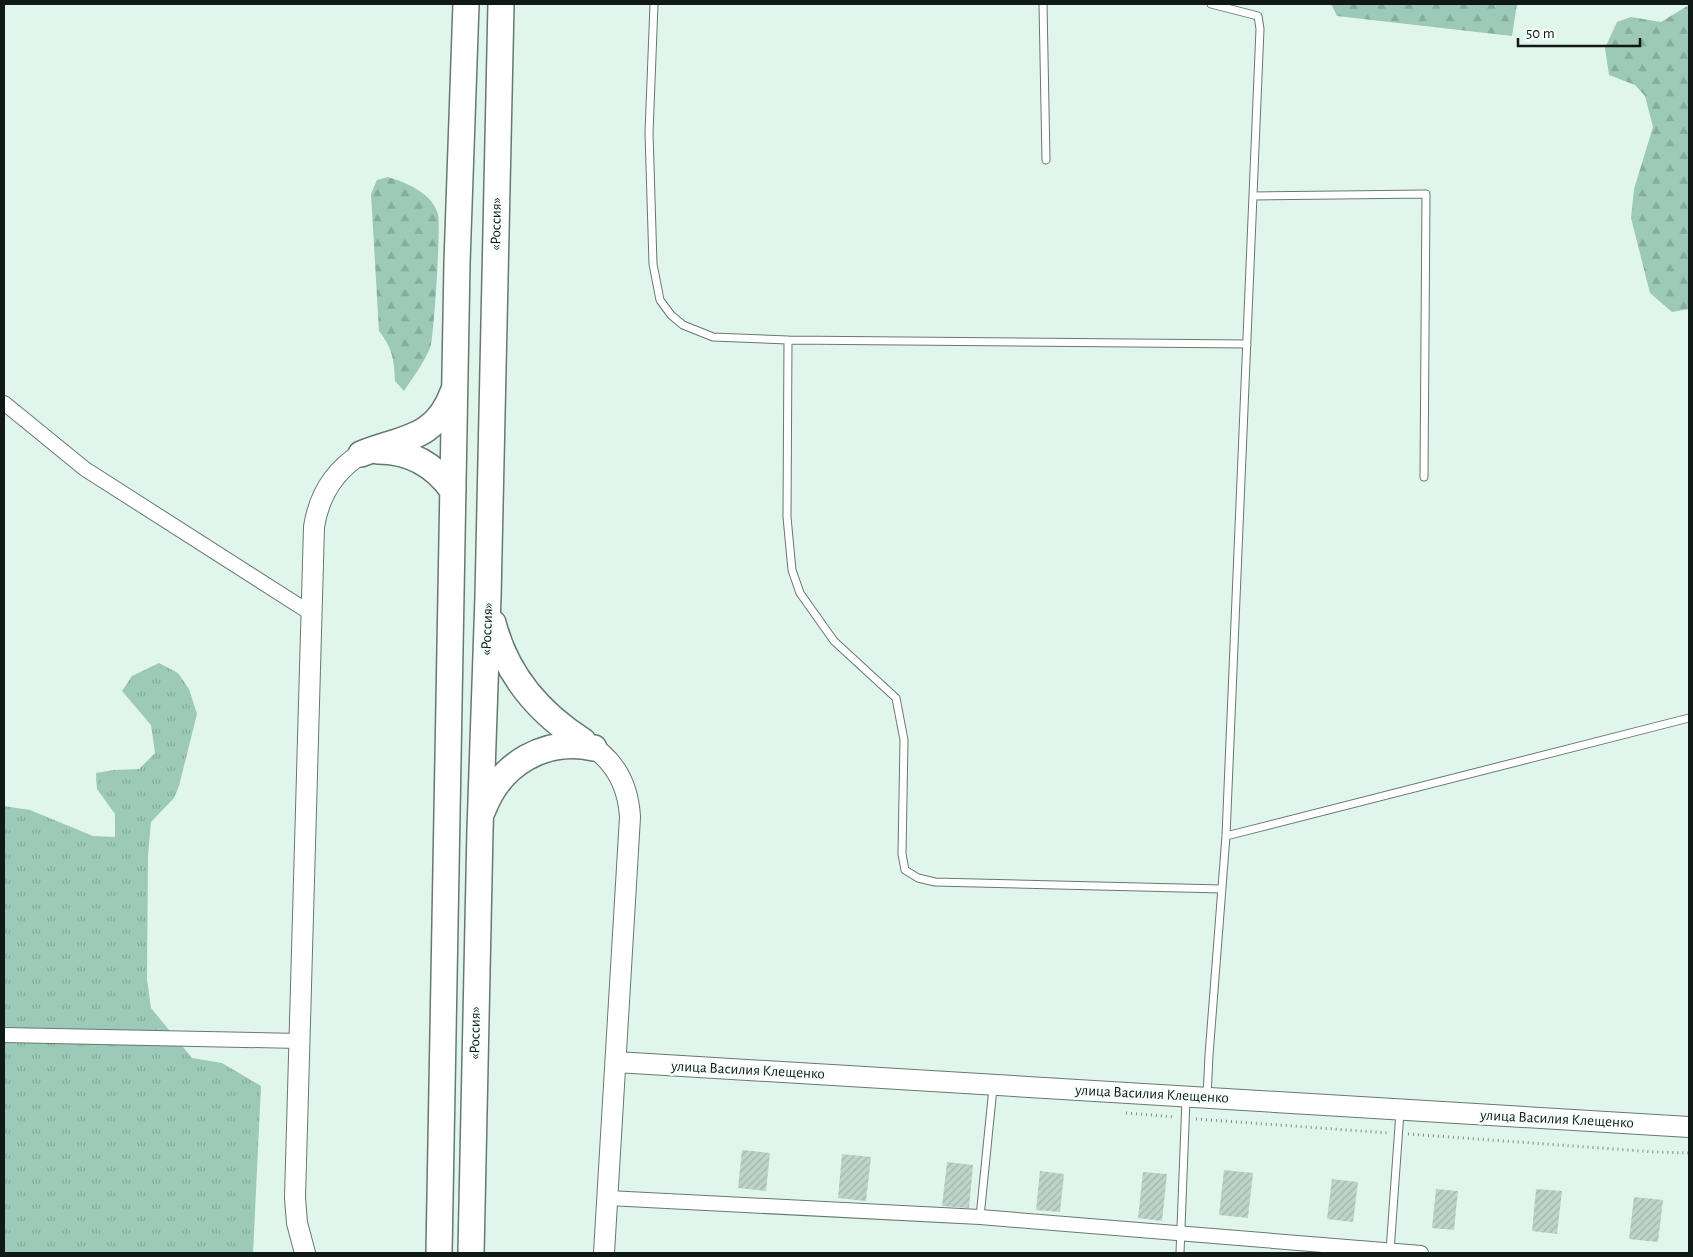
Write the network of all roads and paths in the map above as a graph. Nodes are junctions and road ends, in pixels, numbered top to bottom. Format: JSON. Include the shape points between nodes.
{"nodes":[{"id":1,"x":466,"y":4,"type":"edge"},
{"id":2,"x":501,"y":4,"type":"edge"},
{"id":3,"x":654,"y":4,"type":"edge"},
{"id":4,"x":1043,"y":4,"type":"edge"},
{"id":5,"x":1211,"y":4,"type":"edge"},
{"id":6,"x":1046,"y":160,"type":"dead end"},
{"id":7,"x":1253,"y":196,"type":"junction"},
{"id":8,"x":788,"y":340,"type":"junction"},
{"id":9,"x":1247,"y":344,"type":"junction"},
{"id":10,"x":454,"y":388,"type":"junction"},
{"id":11,"x":4,"y":403,"type":"edge"},
{"id":12,"x":361,"y":454,"type":"junction"},
{"id":13,"x":1424,"y":477,"type":"dead end"},
{"id":14,"x":453,"y":491,"type":"junction"},
{"id":15,"x":488,"y":596,"type":"junction"},
{"id":16,"x":312,"y":614,"type":"junction"},
{"id":17,"x":1689,"y":718,"type":"edge"},
{"id":18,"x":590,"y":745,"type":"junction"},
{"id":19,"x":480,"y":830,"type":"junction"},
{"id":20,"x":1226,"y":836,"type":"junction"},
{"id":21,"x":1222,"y":889,"type":"junction"},
{"id":22,"x":4,"y":1035,"type":"edge"},
{"id":23,"x":299,"y":1041,"type":"junction"},
{"id":24,"x":616,"y":1062,"type":"junction"},
{"id":25,"x":993,"y":1085,"type":"junction"},
{"id":26,"x":1186,"y":1096,"type":"junction"},
{"id":27,"x":1207,"y":1098,"type":"junction"},
{"id":28,"x":1400,"y":1109,"type":"junction"},
{"id":29,"x":1689,"y":1127,"type":"edge"},
{"id":30,"x":608,"y":1198,"type":"junction"},
{"id":31,"x":980,"y":1217,"type":"junction"},
{"id":32,"x":1181,"y":1235,"type":"junction"},
{"id":33,"x":1390,"y":1252,"type":"edge"},
{"id":34,"x":305,"y":1253,"type":"edge"},
{"id":35,"x":440,"y":1253,"type":"edge"},
{"id":36,"x":471,"y":1253,"type":"edge"},
{"id":37,"x":604,"y":1253,"type":"edge"},
{"id":38,"x":1180,"y":1253,"type":"edge"},
{"id":39,"x":1421,"y":1253,"type":"edge"}],
"edges":[{"from":1,"to":10,"type":"highway"},
{"from":2,"to":15,"type":"highway","name":"«Россия»"},
{"from":3,"to":8,"type":"lane","via":[[649,133],[653,264],[660,300],[683,325],[713,337]]},
{"from":4,"to":6,"type":"lane"},
{"from":5,"to":7,"type":"lane","via":[[1258,16]]},
{"from":7,"to":9,"type":"lane"},
{"from":7,"to":13,"type":"lane","via":[[1426,194]]},
{"from":8,"to":9,"type":"lane"},
{"from":8,"to":21,"type":"lane","via":[[787,517],[792,570],[800,593],[834,642],[896,698],[904,740],[902,854],[905,870],[918,878],[935,882]]},
{"from":9,"to":20,"type":"lane"},
{"from":10,"to":12,"type":"highway","via":[[446,406],[426,429],[409,439]]},
{"from":10,"to":14,"type":"highway"},
{"from":11,"to":16,"type":"street","via":[[85,469]]},
{"from":12,"to":14,"type":"highway","via":[[387,451],[413,457],[436,470]]},
{"from":12,"to":16,"type":"street","via":[[331,480],[318,507],[314,527]]},
{"from":14,"to":35,"type":"highway"},
{"from":15,"to":18,"type":"highway","via":[[498,640],[518,680],[547,714]]},
{"from":15,"to":19,"type":"highway","name":"«Россия»"},
{"from":16,"to":23,"type":"street"},
{"from":17,"to":20,"type":"lane"},
{"from":18,"to":19,"type":"highway","via":[[559,746],[523,759],[501,777],[490,793]]},
{"from":18,"to":24,"type":"street","via":[[616,768],[627,791],[630,817]]},
{"from":19,"to":36,"type":"highway","name":"«Россия»"},
{"from":20,"to":21,"type":"lane"},
{"from":21,"to":27,"type":"lane"},
{"from":22,"to":23,"type":"street"},
{"from":23,"to":34,"type":"street","via":[[295,1198],[297,1223]]},
{"from":24,"to":25,"type":"street","name":"улица Василия Клещенко"},
{"from":24,"to":30,"type":"street"},
{"from":25,"to":26,"type":"street","name":"улица Василия Клещенко"},
{"from":25,"to":31,"type":"lane"},
{"from":26,"to":27,"type":"street","name":"улица Василия Клещенко"},
{"from":26,"to":32,"type":"lane"},
{"from":27,"to":28,"type":"street","name":"улица Василия Клещенко"},
{"from":28,"to":29,"type":"street","name":"улица Василия Клещенко"},
{"from":28,"to":33,"type":"lane"},
{"from":30,"to":31,"type":"street"},
{"from":30,"to":37,"type":"street"},
{"from":31,"to":32,"type":"street"},
{"from":32,"to":33,"type":"street"},
{"from":32,"to":38,"type":"lane"},
{"from":33,"to":39,"type":"street"}]}
